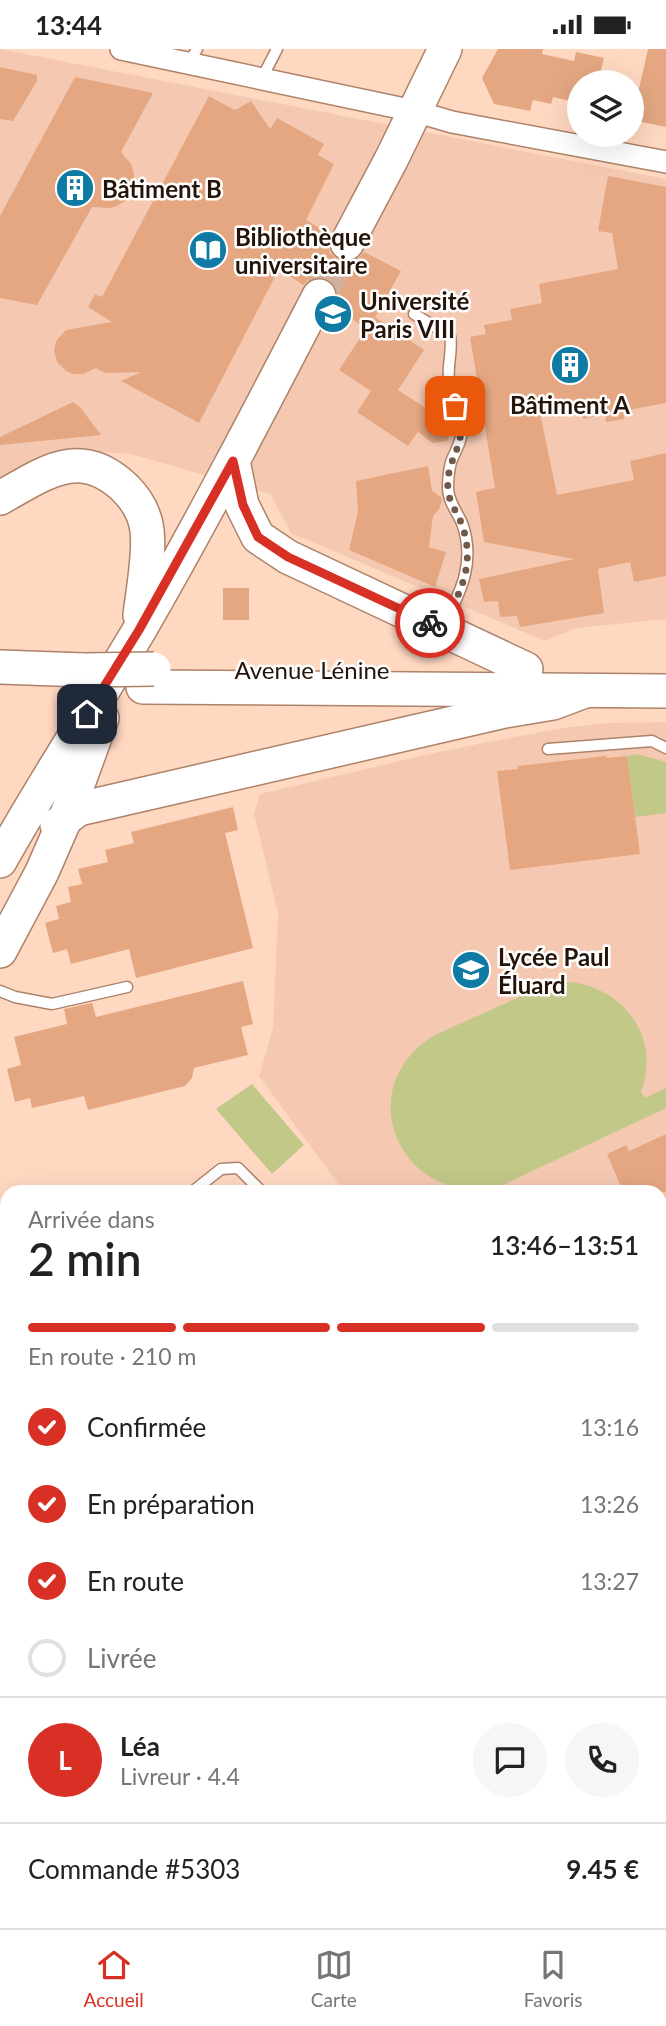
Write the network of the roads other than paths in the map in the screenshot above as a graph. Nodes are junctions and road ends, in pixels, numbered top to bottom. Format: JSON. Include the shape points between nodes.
{"nodes":[{"id":1,"x":121,"y":49,"type":"edge"},
{"id":2,"x":276,"y":49,"type":"edge"},
{"id":3,"x":445,"y":49,"type":"edge"},
{"id":4,"x":193,"y":56,"type":"edge"},
{"id":5,"x":262,"y":78,"type":"junction"},
{"id":6,"x":414,"y":111,"type":"junction"},
{"id":7,"x":666,"y":162,"type":"edge"},
{"id":8,"x":347,"y":243,"type":"tunnel mouth"},
{"id":9,"x":319,"y":296,"type":"tunnel mouth"},
{"id":10,"x":415,"y":314,"type":"dead end"},
{"id":11,"x":233,"y":461,"type":"junction"},
{"id":12,"x":0,"y":498,"type":"edge"},
{"id":13,"x":442,"y":628,"type":"junction"},
{"id":14,"x":139,"y":630,"type":"junction"},
{"id":15,"x":0,"y":667,"type":"edge"},
{"id":16,"x":526,"y":669,"type":"junction"},
{"id":17,"x":666,"y":670,"type":"edge"},
{"id":18,"x":148,"y":678,"type":"junction"},
{"id":19,"x":79,"y":679,"type":"junction"},
{"id":20,"x":0,"y":689,"type":"edge"},
{"id":21,"x":585,"y":691,"type":"junction"},
{"id":22,"x":666,"y":691,"type":"edge"},
{"id":23,"x":93,"y":740,"type":"junction"},
{"id":24,"x":666,"y":748,"type":"edge"},
{"id":25,"x":548,"y":749,"type":"dead end"},
{"id":26,"x":34,"y":799,"type":"junction"},
{"id":27,"x":99,"y":804,"type":"junction"},
{"id":28,"x":66,"y":817,"type":"junction"},
{"id":29,"x":0,"y":819,"type":"edge"},
{"id":30,"x":38,"y":859,"type":"junction"},
{"id":31,"x":0,"y":861,"type":"edge"},
{"id":32,"x":0,"y":909,"type":"edge"},
{"id":33,"x":0,"y":951,"type":"edge"},
{"id":34,"x":127,"y":987,"type":"dead end"},
{"id":35,"x":0,"y":991,"type":"edge"},
{"id":36,"x":201,"y":1185,"type":"edge"},
{"id":37,"x":255,"y":1185,"type":"edge"}],
"edges":[{"from":1,"to":4,"type":"street"},
{"from":2,"to":5,"type":"lane"},
{"from":3,"to":6,"type":"main road"},
{"from":4,"to":5,"type":"street"},
{"from":5,"to":6,"type":"street"},
{"from":6,"to":7,"type":"street"},
{"from":6,"to":8,"type":"main road"},
{"from":9,"to":11,"type":"main road"},
{"from":10,"to":13,"type":"lane","via":[[450,336],[448,378],[461,419],[448,491],[463,526],[468,566]]},
{"from":11,"to":13,"type":"main road","via":[[243,505],[258,537],[288,557]]},
{"from":11,"to":14,"type":"main road"},
{"from":12,"to":14,"type":"main road","via":[[50,470],[76,465],[98,468],[116,479],[142,511],[147,529]]},
{"from":13,"to":16,"type":"main road"},
{"from":14,"to":23,"type":"main road"},
{"from":14,"to":26,"type":"main road"},
{"from":15,"to":19,"type":"main road","name":"Avenue Lénine"},
{"from":16,"to":17,"type":"main road","name":"Avenue Lénine"},
{"from":16,"to":18,"type":"main road","name":"Avenue Lénine"},
{"from":18,"to":19,"type":"main road","name":"Avenue Lénine"},
{"from":18,"to":21,"type":"main road","name":"Avenue Lénine"},
{"from":19,"to":20,"type":"main road","name":"Avenue Lénine"},
{"from":21,"to":22,"type":"main road","name":"Avenue Lénine"},
{"from":21,"to":27,"type":"main road","via":[[553,703]]},
{"from":23,"to":28,"type":"main road"},
{"from":23,"to":30,"type":"main road"},
{"from":24,"to":25,"type":"lane","via":[[652,741]]},
{"from":26,"to":29,"type":"main road"},
{"from":26,"to":31,"type":"main road"},
{"from":27,"to":28,"type":"main road"},
{"from":27,"to":30,"type":"main road"},
{"from":28,"to":30,"type":"main road"},
{"from":30,"to":32,"type":"main road"},
{"from":30,"to":33,"type":"main road"},
{"from":34,"to":35,"type":"lane","via":[[52,1004]]},
{"from":36,"to":37,"type":"lane","via":[[221,1169],[238,1168]]}]}
